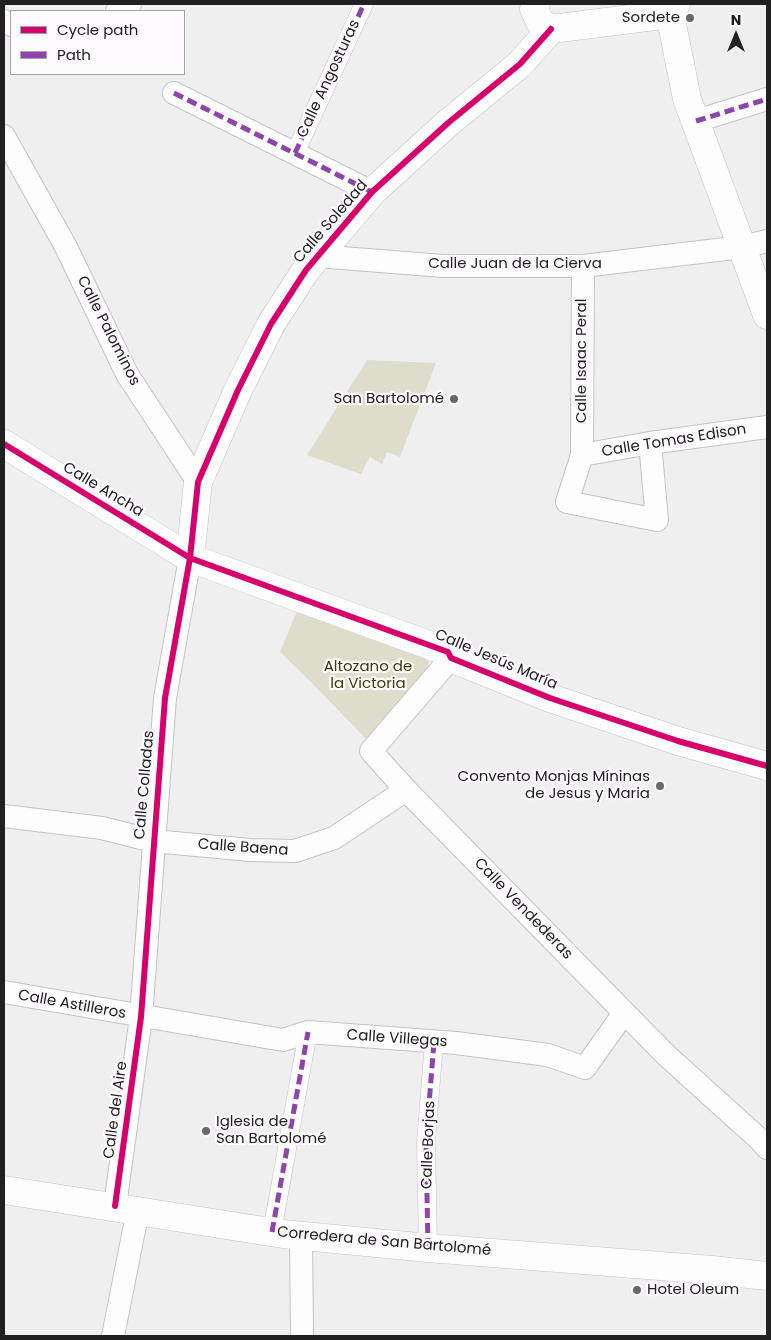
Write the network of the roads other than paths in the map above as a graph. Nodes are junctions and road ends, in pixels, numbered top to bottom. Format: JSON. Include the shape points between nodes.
{"nodes":[{"id":1,"x":364,"y":4,"type":"edge"},
{"id":2,"x":673,"y":9,"type":"edge"},
{"id":3,"x":533,"y":12,"type":"edge"},
{"id":4,"x":174,"y":93,"type":"dead end"},
{"id":5,"x":767,"y":99,"type":"edge"},
{"id":6,"x":696,"y":121,"type":"junction"},
{"id":7,"x":4,"y":136,"type":"edge"},
{"id":8,"x":295,"y":154,"type":"junction"},
{"id":9,"x":372,"y":192,"type":"junction"},
{"id":10,"x":755,"y":244,"type":"edge"},
{"id":11,"x":317,"y":256,"type":"junction"},
{"id":12,"x":583,"y":266,"type":"junction"},
{"id":13,"x":767,"y":315,"type":"edge"},
{"id":14,"x":767,"y":426,"type":"edge"},
{"id":15,"x":650,"y":443,"type":"junction"},
{"id":16,"x":4,"y":444,"type":"edge"},
{"id":17,"x":582,"y":455,"type":"junction"},
{"id":18,"x":198,"y":482,"type":"junction"},
{"id":19,"x":190,"y":558,"type":"junction"},
{"id":20,"x":451,"y":658,"type":"junction"},
{"id":21,"x":767,"y":766,"type":"edge"},
{"id":22,"x":406,"y":790,"type":"junction"},
{"id":23,"x":4,"y":816,"type":"edge"},
{"id":24,"x":153,"y":841,"type":"junction"},
{"id":25,"x":4,"y":992,"type":"edge"},
{"id":26,"x":624,"y":1013,"type":"junction"},
{"id":27,"x":141,"y":1017,"type":"junction"},
{"id":28,"x":308,"y":1032,"type":"junction"},
{"id":29,"x":434,"y":1042,"type":"junction"},
{"id":30,"x":767,"y":1148,"type":"edge"},
{"id":31,"x":4,"y":1190,"type":"edge"},
{"id":32,"x":127,"y":1208,"type":"junction"},
{"id":33,"x":272,"y":1232,"type":"junction"},
{"id":34,"x":301,"y":1236,"type":"junction"},
{"id":35,"x":428,"y":1248,"type":"junction"},
{"id":36,"x":767,"y":1276,"type":"edge"},
{"id":37,"x":114,"y":1336,"type":"edge"},
{"id":38,"x":302,"y":1336,"type":"edge"}],
"edges":[{"from":1,"to":8,"type":"street","name":"Calle Angosturas"},
{"from":2,"to":3,"type":"street"},
{"from":2,"to":6,"type":"street","via":[[687,98]]},
{"from":3,"to":9,"type":"street","name":"Calle Soledad","via":[[520,64]]},
{"from":4,"to":8,"type":"street"},
{"from":5,"to":6,"type":"street"},
{"from":6,"to":10,"type":"street"},
{"from":7,"to":18,"type":"street","name":"Calle Palominos","via":[[66,246],[127,374]]},
{"from":8,"to":9,"type":"street"},
{"from":9,"to":11,"type":"street","name":"Calle Soledad"},
{"from":10,"to":12,"type":"street","name":"Calle Juan de la Cierva"},
{"from":10,"to":13,"type":"street"},
{"from":11,"to":12,"type":"street","name":"Calle Juan de la Cierva","via":[[443,266]]},
{"from":11,"to":18,"type":"street","name":"Calle Soledad","via":[[271,324]]},
{"from":12,"to":17,"type":"street","name":"Calle Isaac Peral"},
{"from":14,"to":15,"type":"street","name":"Calle Tomas Edison"},
{"from":15,"to":17,"type":"street","name":"Calle Tomas Edison"},
{"from":15,"to":17,"type":"street","name":"Calle Isaac Peral","via":[[657,520],[567,502]]},
{"from":16,"to":19,"type":"street","name":"Calle Ancha"},
{"from":18,"to":19,"type":"street"},
{"from":19,"to":20,"type":"street","name":"Calle Jesús María","via":[[448,652]]},
{"from":19,"to":24,"type":"street","name":"Calle Colladas","via":[[165,698]]},
{"from":20,"to":21,"type":"street","name":"Calle Jesús María","via":[[559,701],[678,741]]},
{"from":20,"to":22,"type":"street","name":"Calle Vendederas","via":[[371,751]]},
{"from":22,"to":24,"type":"street","name":"Calle Baena","via":[[334,838],[295,852]]},
{"from":22,"to":26,"type":"street","name":"Calle Vendederas"},
{"from":23,"to":24,"type":"street","name":"Calle Baena","via":[[102,828]]},
{"from":24,"to":27,"type":"street","name":"Calle Colladas"},
{"from":25,"to":27,"type":"street","name":"Calle Astilleros"},
{"from":26,"to":29,"type":"street","name":"Calle Villegas","via":[[585,1068],[548,1055]]},
{"from":26,"to":30,"type":"street","name":"Calle Vendederas"},
{"from":27,"to":28,"type":"street","name":"Calle Villegas","via":[[283,1040]]},
{"from":27,"to":32,"type":"street","name":"Calle del Aire"},
{"from":28,"to":29,"type":"street","name":"Calle Villegas"},
{"from":28,"to":33,"type":"street"},
{"from":29,"to":35,"type":"street","name":"Calle Borjas","via":[[426,1142]]},
{"from":31,"to":32,"type":"street","name":"Corredera de San Bartolomé"},
{"from":32,"to":33,"type":"street","name":"Corredera de San Bartolomé"},
{"from":32,"to":37,"type":"street","name":"Calle del Aire"},
{"from":33,"to":34,"type":"street","name":"Corredera de San Bartolomé"},
{"from":34,"to":35,"type":"street","name":"Corredera de San Bartolomé"},
{"from":34,"to":38,"type":"street"},
{"from":35,"to":36,"type":"street","name":"Corredera de San Bartolomé"}]}
